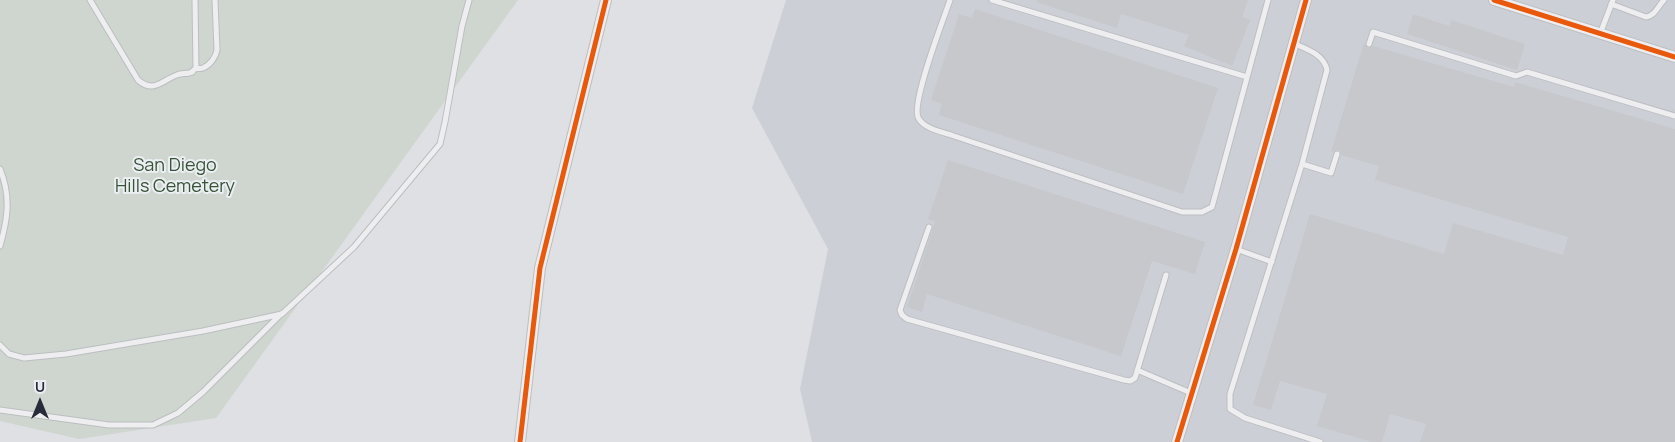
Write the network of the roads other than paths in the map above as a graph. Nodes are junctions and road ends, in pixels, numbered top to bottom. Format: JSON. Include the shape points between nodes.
{"nodes":[{"id":1,"x":90,"y":0,"type":"edge"},
{"id":2,"x":195,"y":0,"type":"edge"},
{"id":3,"x":215,"y":0,"type":"edge"},
{"id":4,"x":469,"y":0,"type":"edge"},
{"id":5,"x":606,"y":0,"type":"edge"},
{"id":6,"x":950,"y":0,"type":"edge"},
{"id":7,"x":992,"y":0,"type":"edge"},
{"id":8,"x":1268,"y":0,"type":"edge"},
{"id":9,"x":1306,"y":0,"type":"edge"},
{"id":10,"x":1494,"y":0,"type":"edge"},
{"id":11,"x":1664,"y":0,"type":"edge"},
{"id":12,"x":1612,"y":2,"type":"edge"},
{"id":13,"x":1600,"y":34,"type":"junction"},
{"id":14,"x":1293,"y":43,"type":"junction"},
{"id":15,"x":1369,"y":44,"type":"dead end"},
{"id":16,"x":1675,"y":57,"type":"edge"},
{"id":17,"x":196,"y":68,"type":"junction"},
{"id":18,"x":1247,"y":77,"type":"junction"},
{"id":19,"x":1675,"y":116,"type":"edge"},
{"id":20,"x":1337,"y":154,"type":"dead end"},
{"id":21,"x":1302,"y":164,"type":"junction"},
{"id":22,"x":0,"y":169,"type":"edge"},
{"id":23,"x":3,"y":225,"type":"edge"},
{"id":24,"x":929,"y":227,"type":"dead end"},
{"id":25,"x":0,"y":246,"type":"edge"},
{"id":26,"x":1236,"y":249,"type":"junction"},
{"id":27,"x":1272,"y":262,"type":"junction"},
{"id":28,"x":1166,"y":275,"type":"dead end"},
{"id":29,"x":282,"y":314,"type":"junction"},
{"id":30,"x":0,"y":345,"type":"edge"},
{"id":31,"x":1137,"y":370,"type":"junction"},
{"id":32,"x":1191,"y":393,"type":"junction"},
{"id":33,"x":0,"y":410,"type":"edge"},
{"id":34,"x":520,"y":442,"type":"edge"},
{"id":35,"x":1177,"y":442,"type":"edge"},
{"id":36,"x":1320,"y":442,"type":"edge"}],
"edges":[{"from":1,"to":17,"type":"lane","via":[[143,84],[157,85]]},
{"from":2,"to":17,"type":"lane"},
{"from":3,"to":17,"type":"lane","via":[[216,55],[203,68]]},
{"from":4,"to":29,"type":"lane","via":[[440,144],[354,247]]},
{"from":5,"to":34,"type":"street","via":[[540,268]]},
{"from":6,"to":18,"type":"lane","via":[[919,93],[916,114],[919,119],[927,126],[954,136],[1182,212],[1202,212],[1212,207]]},
{"from":7,"to":18,"type":"lane"},
{"from":8,"to":18,"type":"lane"},
{"from":9,"to":14,"type":"street"},
{"from":10,"to":13,"type":"street"},
{"from":11,"to":12,"type":"lane","via":[[1650,17]]},
{"from":12,"to":13,"type":"lane"},
{"from":13,"to":16,"type":"street"},
{"from":14,"to":21,"type":"lane","via":[[1320,56],[1327,70]]},
{"from":14,"to":26,"type":"street"},
{"from":15,"to":19,"type":"lane","via":[[1373,32],[1516,76],[1527,72]]},
{"from":20,"to":21,"type":"lane","via":[[1331,173]]},
{"from":21,"to":27,"type":"lane"},
{"from":22,"to":23,"type":"lane","via":[[8,195]]},
{"from":23,"to":25,"type":"lane"},
{"from":24,"to":31,"type":"lane","via":[[900,310],[902,315],[1124,380],[1134,379]]},
{"from":26,"to":27,"type":"lane"},
{"from":26,"to":32,"type":"street"},
{"from":27,"to":36,"type":"lane","via":[[1230,394],[1230,409],[1245,418]]},
{"from":28,"to":31,"type":"lane"},
{"from":29,"to":30,"type":"lane","via":[[66,354],[24,358],[9,354]]},
{"from":29,"to":33,"type":"lane","via":[[203,392],[178,413],[153,425],[109,425]]},
{"from":31,"to":32,"type":"lane"},
{"from":32,"to":35,"type":"street"}]}
